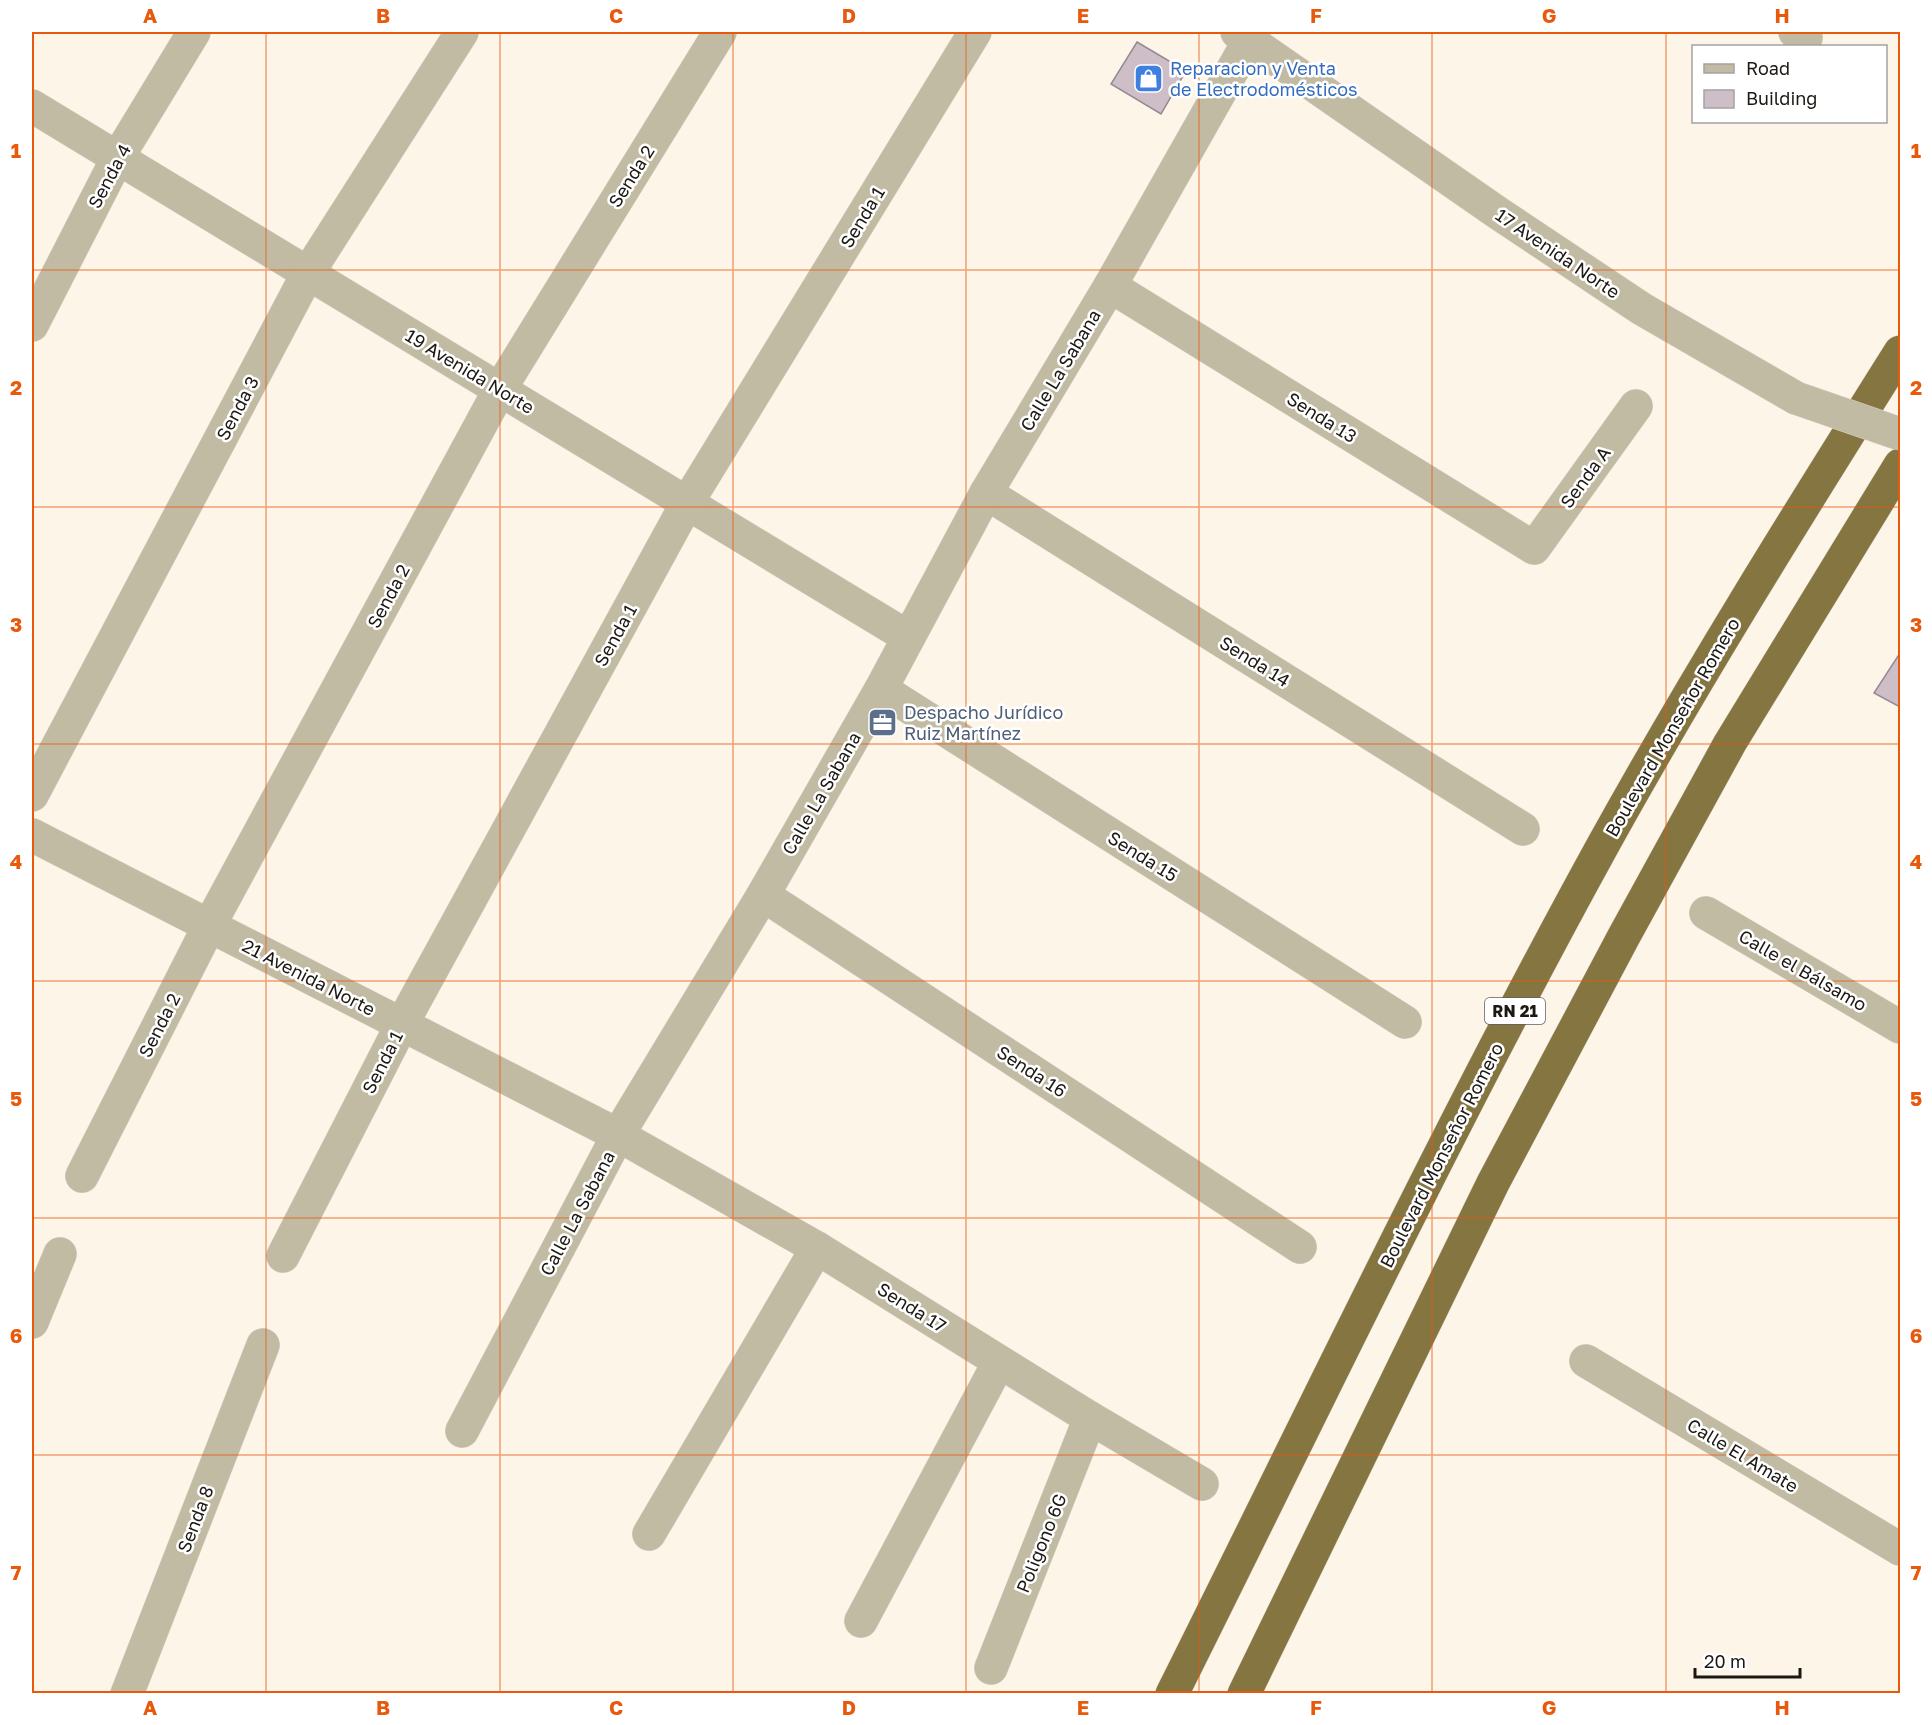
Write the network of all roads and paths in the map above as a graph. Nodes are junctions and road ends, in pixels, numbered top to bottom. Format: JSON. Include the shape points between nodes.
{"nodes":[{"id":1,"x":194,"y":32,"type":"edge"},
{"id":2,"x":462,"y":32,"type":"edge"},
{"id":3,"x":720,"y":32,"type":"edge"},
{"id":4,"x":975,"y":32,"type":"edge"},
{"id":5,"x":1247,"y":34,"type":"edge"},
{"id":6,"x":32,"y":106,"type":"edge"},
{"id":7,"x":118,"y":157,"type":"junction"},
{"id":8,"x":308,"y":273,"type":"junction"},
{"id":9,"x":1110,"y":286,"type":"junction"},
{"id":10,"x":32,"y":325,"type":"edge"},
{"id":11,"x":1900,"y":352,"type":"edge"},
{"id":12,"x":500,"y":389,"type":"junction"},
{"id":13,"x":1636,"y":406,"type":"dead end"},
{"id":14,"x":1900,"y":435,"type":"edge"},
{"id":15,"x":1900,"y":465,"type":"edge"},
{"id":16,"x":986,"y":493,"type":"junction"},
{"id":17,"x":687,"y":503,"type":"junction"},
{"id":18,"x":1534,"y":548,"type":"joint"},
{"id":19,"x":908,"y":637,"type":"junction"},
{"id":20,"x":881,"y":689,"type":"junction"},
{"id":21,"x":32,"y":795,"type":"edge"},
{"id":22,"x":1523,"y":829,"type":"dead end"},
{"id":23,"x":32,"y":835,"type":"edge"},
{"id":24,"x":763,"y":895,"type":"junction"},
{"id":25,"x":1706,"y":912,"type":"dead end"},
{"id":26,"x":209,"y":926,"type":"junction"},
{"id":27,"x":1405,"y":1022,"type":"dead end"},
{"id":28,"x":402,"y":1024,"type":"junction"},
{"id":29,"x":1900,"y":1027,"type":"edge"},
{"id":30,"x":618,"y":1135,"type":"junction"},
{"id":31,"x":82,"y":1176,"type":"dead end"},
{"id":32,"x":1300,"y":1247,"type":"dead end"},
{"id":33,"x":817,"y":1248,"type":"junction"},
{"id":34,"x":60,"y":1254,"type":"dead end"},
{"id":35,"x":283,"y":1256,"type":"dead end"},
{"id":36,"x":32,"y":1322,"type":"edge"},
{"id":37,"x":263,"y":1345,"type":"dead end"},
{"id":38,"x":1586,"y":1361,"type":"dead end"},
{"id":39,"x":999,"y":1362,"type":"junction"},
{"id":40,"x":1090,"y":1418,"type":"junction"},
{"id":41,"x":462,"y":1431,"type":"dead end"},
{"id":42,"x":1202,"y":1484,"type":"dead end"},
{"id":43,"x":649,"y":1534,"type":"dead end"},
{"id":44,"x":1900,"y":1549,"type":"edge"},
{"id":45,"x":861,"y":1621,"type":"dead end"},
{"id":46,"x":991,"y":1668,"type":"dead end"},
{"id":47,"x":127,"y":1694,"type":"edge"},
{"id":48,"x":1172,"y":1694,"type":"edge"},
{"id":49,"x":1244,"y":1694,"type":"edge"}],
"edges":[{"from":1,"to":7,"type":"street","name":"Senda 4"},
{"from":2,"to":8,"type":"street","name":"Senda 3"},
{"from":3,"to":12,"type":"street","name":"Senda 2"},
{"from":4,"to":17,"type":"street","name":"Senda 1"},
{"from":5,"to":9,"type":"street","name":"Calle La Sabana"},
{"from":5,"to":14,"type":"street","name":"17 Avenida Norte","bridge":true,"via":[[1498,213],[1642,309],[1796,398]]},
{"from":6,"to":7,"type":"street","name":"19 Avenida Norte"},
{"from":7,"to":8,"type":"street","name":"19 Avenida Norte"},
{"from":7,"to":10,"type":"street","name":"Senda 4"},
{"from":8,"to":12,"type":"street","name":"19 Avenida Norte"},
{"from":8,"to":21,"type":"street","name":"Senda 3"},
{"from":9,"to":16,"type":"street","name":"Calle La Sabana"},
{"from":9,"to":18,"type":"street","name":"Senda 13"},
{"from":11,"to":48,"type":"highway","name":"Boulevard Monseñor Romero","number":"RN 21","via":[[1703,671],[1604,844],[1466,1105]]},
{"from":12,"to":17,"type":"street","name":"19 Avenida Norte"},
{"from":12,"to":26,"type":"street","name":"Senda 2"},
{"from":13,"to":18,"type":"street","name":"Senda A"},
{"from":15,"to":49,"type":"highway","via":[[1730,743],[1624,936],[1493,1183]]},
{"from":16,"to":19,"type":"street","name":"Calle La Sabana"},
{"from":16,"to":22,"type":"street","name":"Senda 14"},
{"from":17,"to":19,"type":"street","name":"19 Avenida Norte"},
{"from":17,"to":28,"type":"street","name":"Senda 1"},
{"from":19,"to":20,"type":"street","name":"Calle La Sabana"},
{"from":20,"to":24,"type":"street","name":"Calle La Sabana"},
{"from":20,"to":27,"type":"street","name":"Senda 15"},
{"from":23,"to":26,"type":"street","name":"21 Avenida Norte"},
{"from":24,"to":30,"type":"street","name":"Calle La Sabana"},
{"from":24,"to":32,"type":"street","name":"Senda 16"},
{"from":25,"to":29,"type":"street","name":"Calle el Bálsamo"},
{"from":26,"to":28,"type":"street","name":"21 Avenida Norte"},
{"from":26,"to":31,"type":"street","name":"Senda 2"},
{"from":28,"to":30,"type":"street","name":"21 Avenida Norte"},
{"from":28,"to":35,"type":"street","name":"Senda 1"},
{"from":30,"to":33,"type":"street","name":"Senda 17"},
{"from":30,"to":41,"type":"street","name":"Calle La Sabana"},
{"from":33,"to":39,"type":"street","name":"Senda 17"},
{"from":33,"to":43,"type":"street"},
{"from":34,"to":36,"type":"street"},
{"from":37,"to":47,"type":"street","name":"Senda 8"},
{"from":38,"to":44,"type":"street","name":"Calle El Amate"},
{"from":39,"to":40,"type":"street","name":"Senda 17"},
{"from":39,"to":45,"type":"street"},
{"from":40,"to":42,"type":"street","name":"Senda 17"},
{"from":40,"to":46,"type":"street","name":"Poligono 6G"}]}
